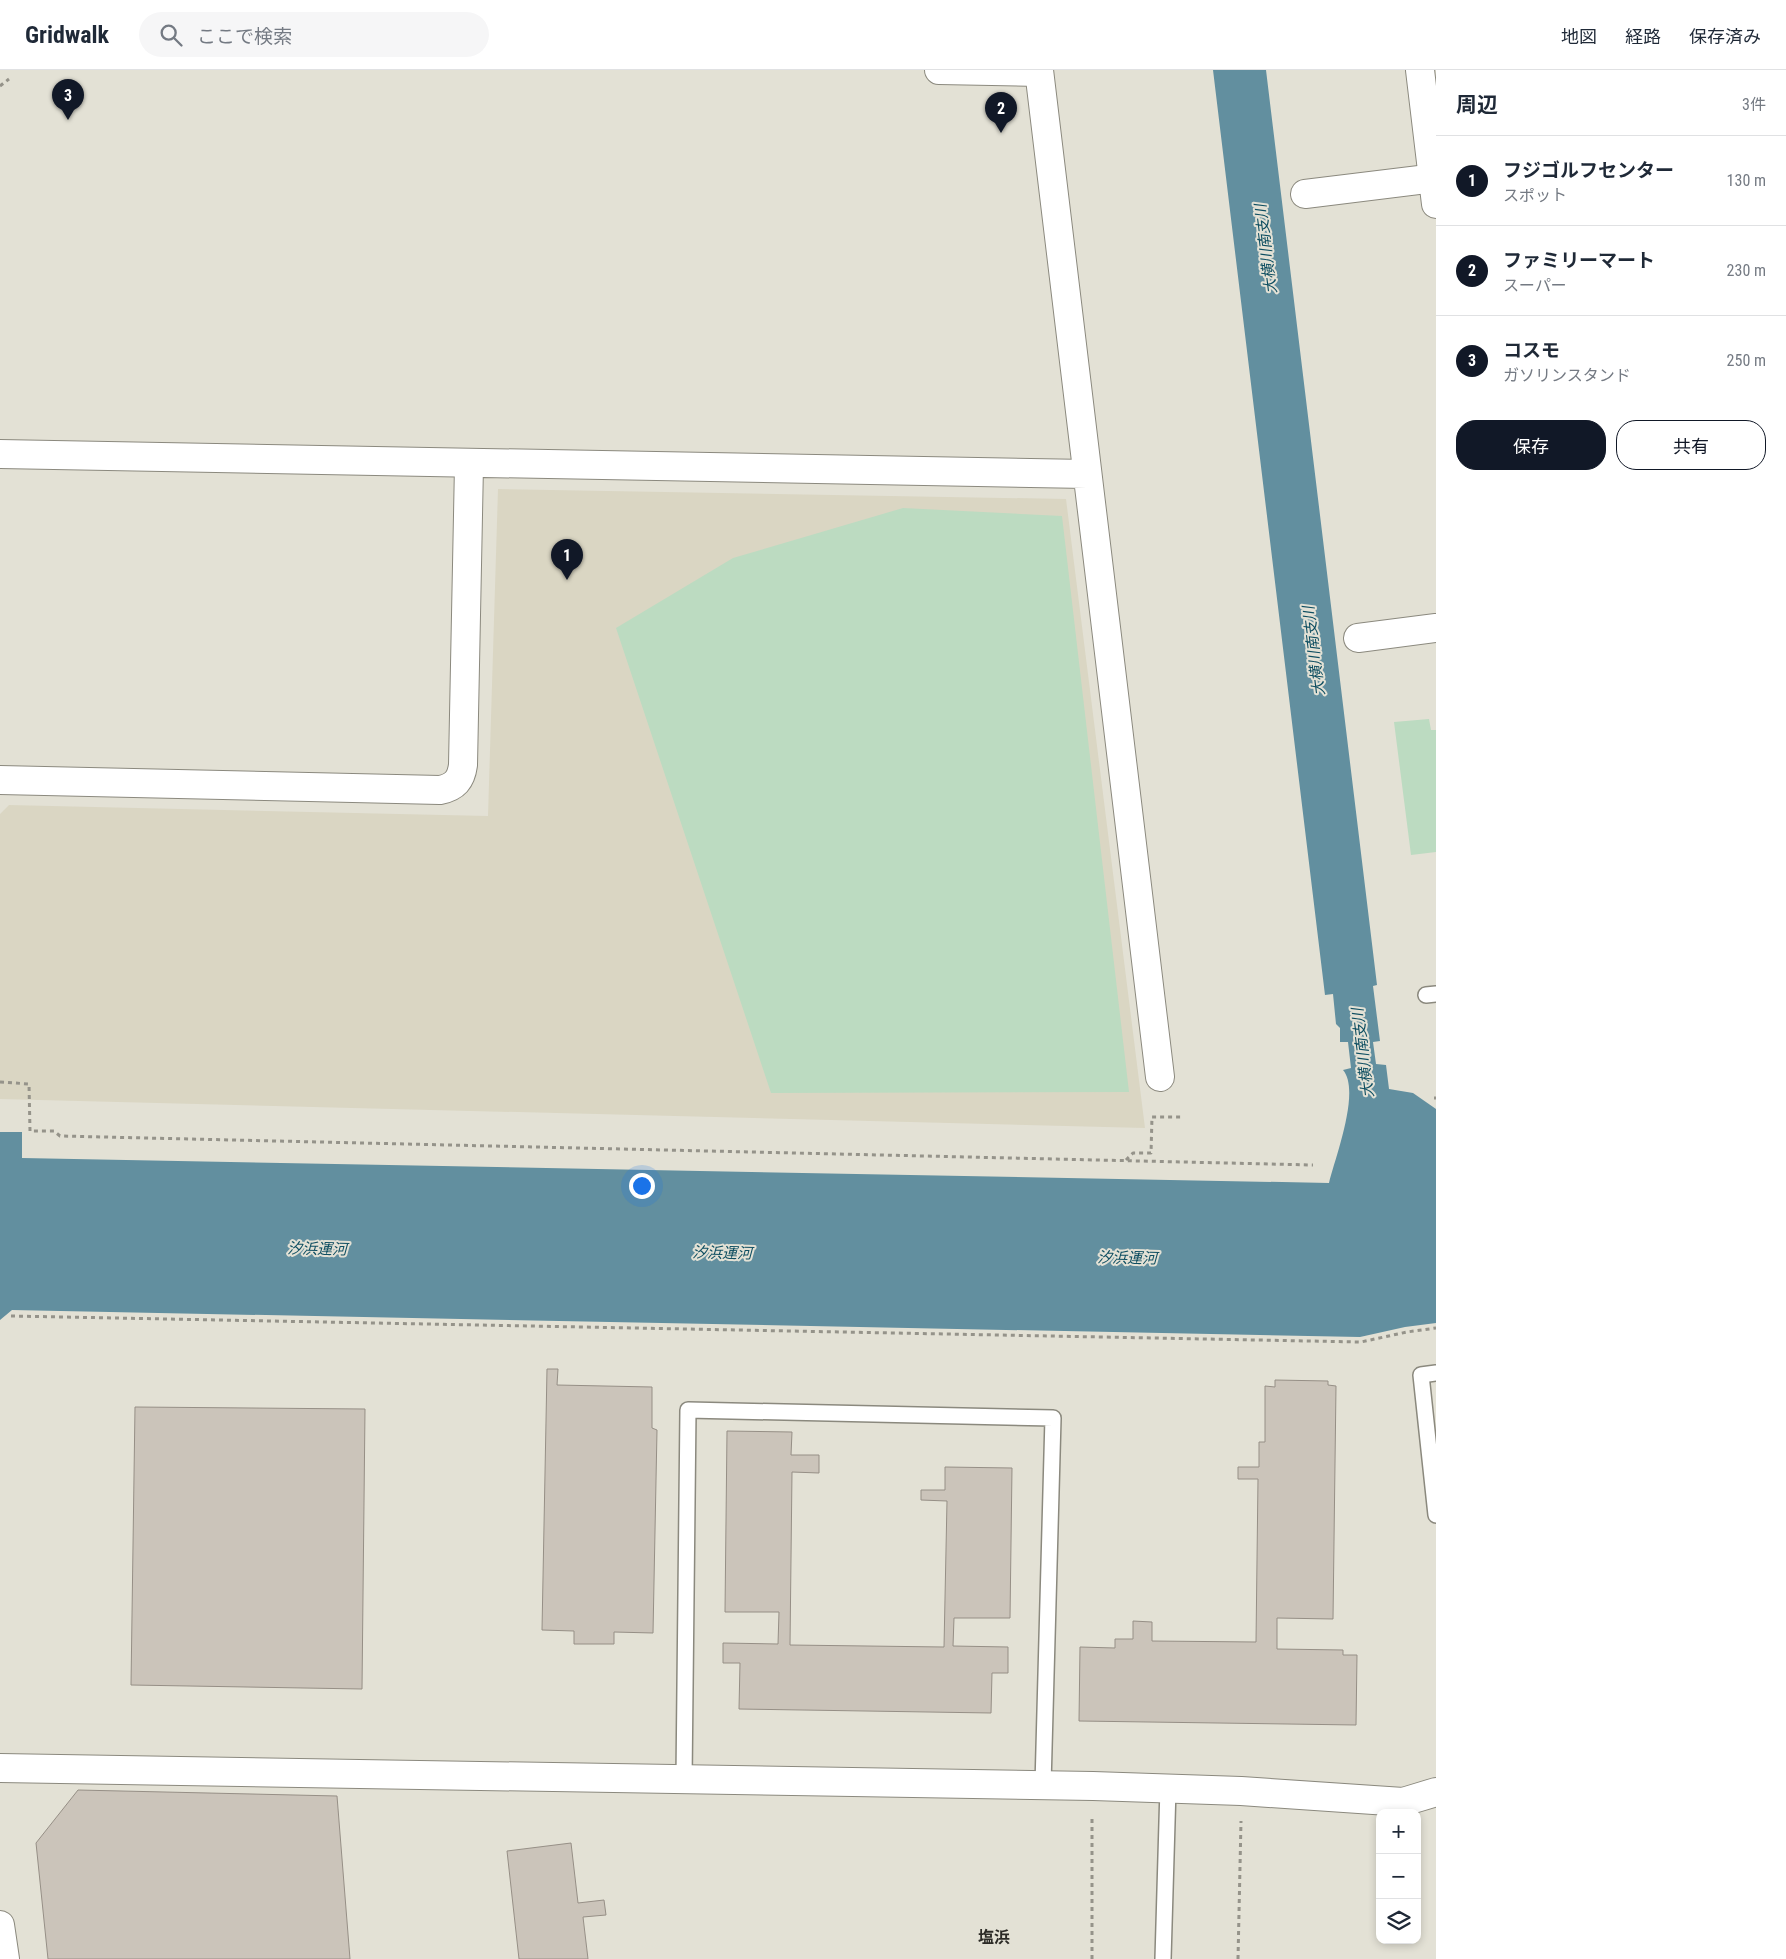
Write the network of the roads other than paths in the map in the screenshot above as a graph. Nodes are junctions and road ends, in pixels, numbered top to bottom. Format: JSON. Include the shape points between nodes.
{"nodes":[{"id":1,"x":940,"y":70,"type":"edge"},
{"id":2,"x":1420,"y":70,"type":"edge"},
{"id":3,"x":1039,"y":71,"type":"edge"},
{"id":4,"x":1435,"y":186,"type":"edge"},
{"id":5,"x":1305,"y":194,"type":"dead end"},
{"id":6,"x":0,"y":454,"type":"edge"},
{"id":7,"x":469,"y":464,"type":"junction"},
{"id":8,"x":1087,"y":474,"type":"junction"},
{"id":9,"x":1436,"y":628,"type":"edge"},
{"id":10,"x":1358,"y":638,"type":"dead end"},
{"id":11,"x":0,"y":780,"type":"edge"},
{"id":12,"x":1160,"y":1076,"type":"dead end"},
{"id":13,"x":1436,"y":1373,"type":"edge"},
{"id":14,"x":1436,"y":1515,"type":"edge"},
{"id":15,"x":0,"y":1768,"type":"edge"},
{"id":16,"x":684,"y":1779,"type":"junction"},
{"id":17,"x":1043,"y":1785,"type":"junction"},
{"id":18,"x":1168,"y":1788,"type":"junction"},
{"id":19,"x":1436,"y":1792,"type":"edge"},
{"id":20,"x":0,"y":1925,"type":"edge"},
{"id":21,"x":5,"y":1959,"type":"edge"},
{"id":22,"x":1163,"y":1959,"type":"edge"}],
"edges":[{"from":1,"to":3,"type":"street"},
{"from":2,"to":4,"type":"street"},
{"from":3,"to":8,"type":"street"},
{"from":4,"to":5,"type":"street"},
{"from":6,"to":7,"type":"street"},
{"from":7,"to":8,"type":"street"},
{"from":7,"to":11,"type":"street","via":[[463,765],[457,783],[440,790]]},
{"from":8,"to":12,"type":"street"},
{"from":9,"to":10,"type":"street"},
{"from":13,"to":14,"type":"lane","via":[[1421,1375]]},
{"from":15,"to":16,"type":"street"},
{"from":16,"to":17,"type":"street"},
{"from":16,"to":17,"type":"lane","via":[[688,1410],[1053,1418]]},
{"from":17,"to":18,"type":"street"},
{"from":18,"to":19,"type":"street","via":[[1403,1802]]},
{"from":18,"to":22,"type":"lane"},
{"from":20,"to":21,"type":"street"}]}
